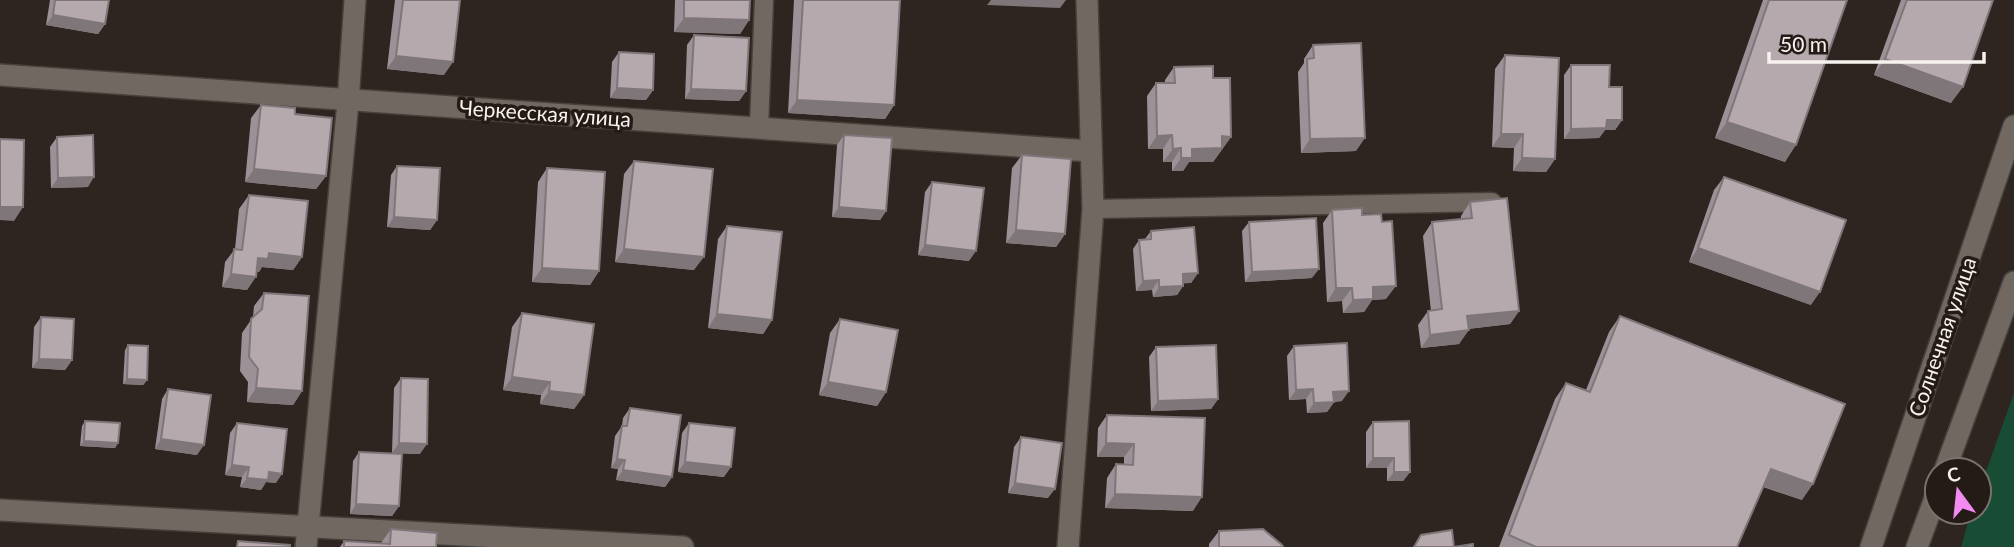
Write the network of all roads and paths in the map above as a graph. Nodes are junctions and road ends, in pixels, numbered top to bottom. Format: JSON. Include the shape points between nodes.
{"nodes":[{"id":1,"x":355,"y":0,"type":"edge"},
{"id":2,"x":764,"y":0,"type":"edge"},
{"id":3,"x":1087,"y":0,"type":"edge"},
{"id":4,"x":0,"y":75,"type":"edge"},
{"id":5,"x":348,"y":102,"type":"junction"},
{"id":6,"x":759,"y":126,"type":"junction"},
{"id":7,"x":2014,"y":126,"type":"edge"},
{"id":8,"x":1090,"y":151,"type":"junction"},
{"id":9,"x":1498,"y":202,"type":"edge"},
{"id":10,"x":1093,"y":209,"type":"junction"},
{"id":11,"x":2014,"y":282,"type":"edge"},
{"id":12,"x":1950,"y":456,"type":"edge"},
{"id":13,"x":0,"y":510,"type":"edge"},
{"id":14,"x":1925,"y":526,"type":"edge"},
{"id":15,"x":307,"y":537,"type":"edge"},
{"id":16,"x":684,"y":547,"type":"edge"},
{"id":17,"x":1068,"y":547,"type":"edge"},
{"id":18,"x":1871,"y":547,"type":"edge"},
{"id":19,"x":1917,"y":547,"type":"edge"}],
"edges":[{"from":1,"to":5,"type":"street"},
{"from":2,"to":6,"type":"lane"},
{"from":3,"to":8,"type":"street"},
{"from":4,"to":5,"type":"street","name":"Черкесская улица"},
{"from":5,"to":6,"type":"street","name":"Черкесская улица"},
{"from":5,"to":15,"type":"street"},
{"from":6,"to":8,"type":"street","name":"Черкесская улица"},
{"from":7,"to":18,"type":"street","name":"Солнечная улица"},
{"from":8,"to":10,"type":"street"},
{"from":9,"to":10,"type":"lane"},
{"from":10,"to":17,"type":"street"},
{"from":11,"to":12,"type":"street"},
{"from":13,"to":15,"type":"street"},
{"from":14,"to":19,"type":"street"},
{"from":15,"to":16,"type":"street"}]}
